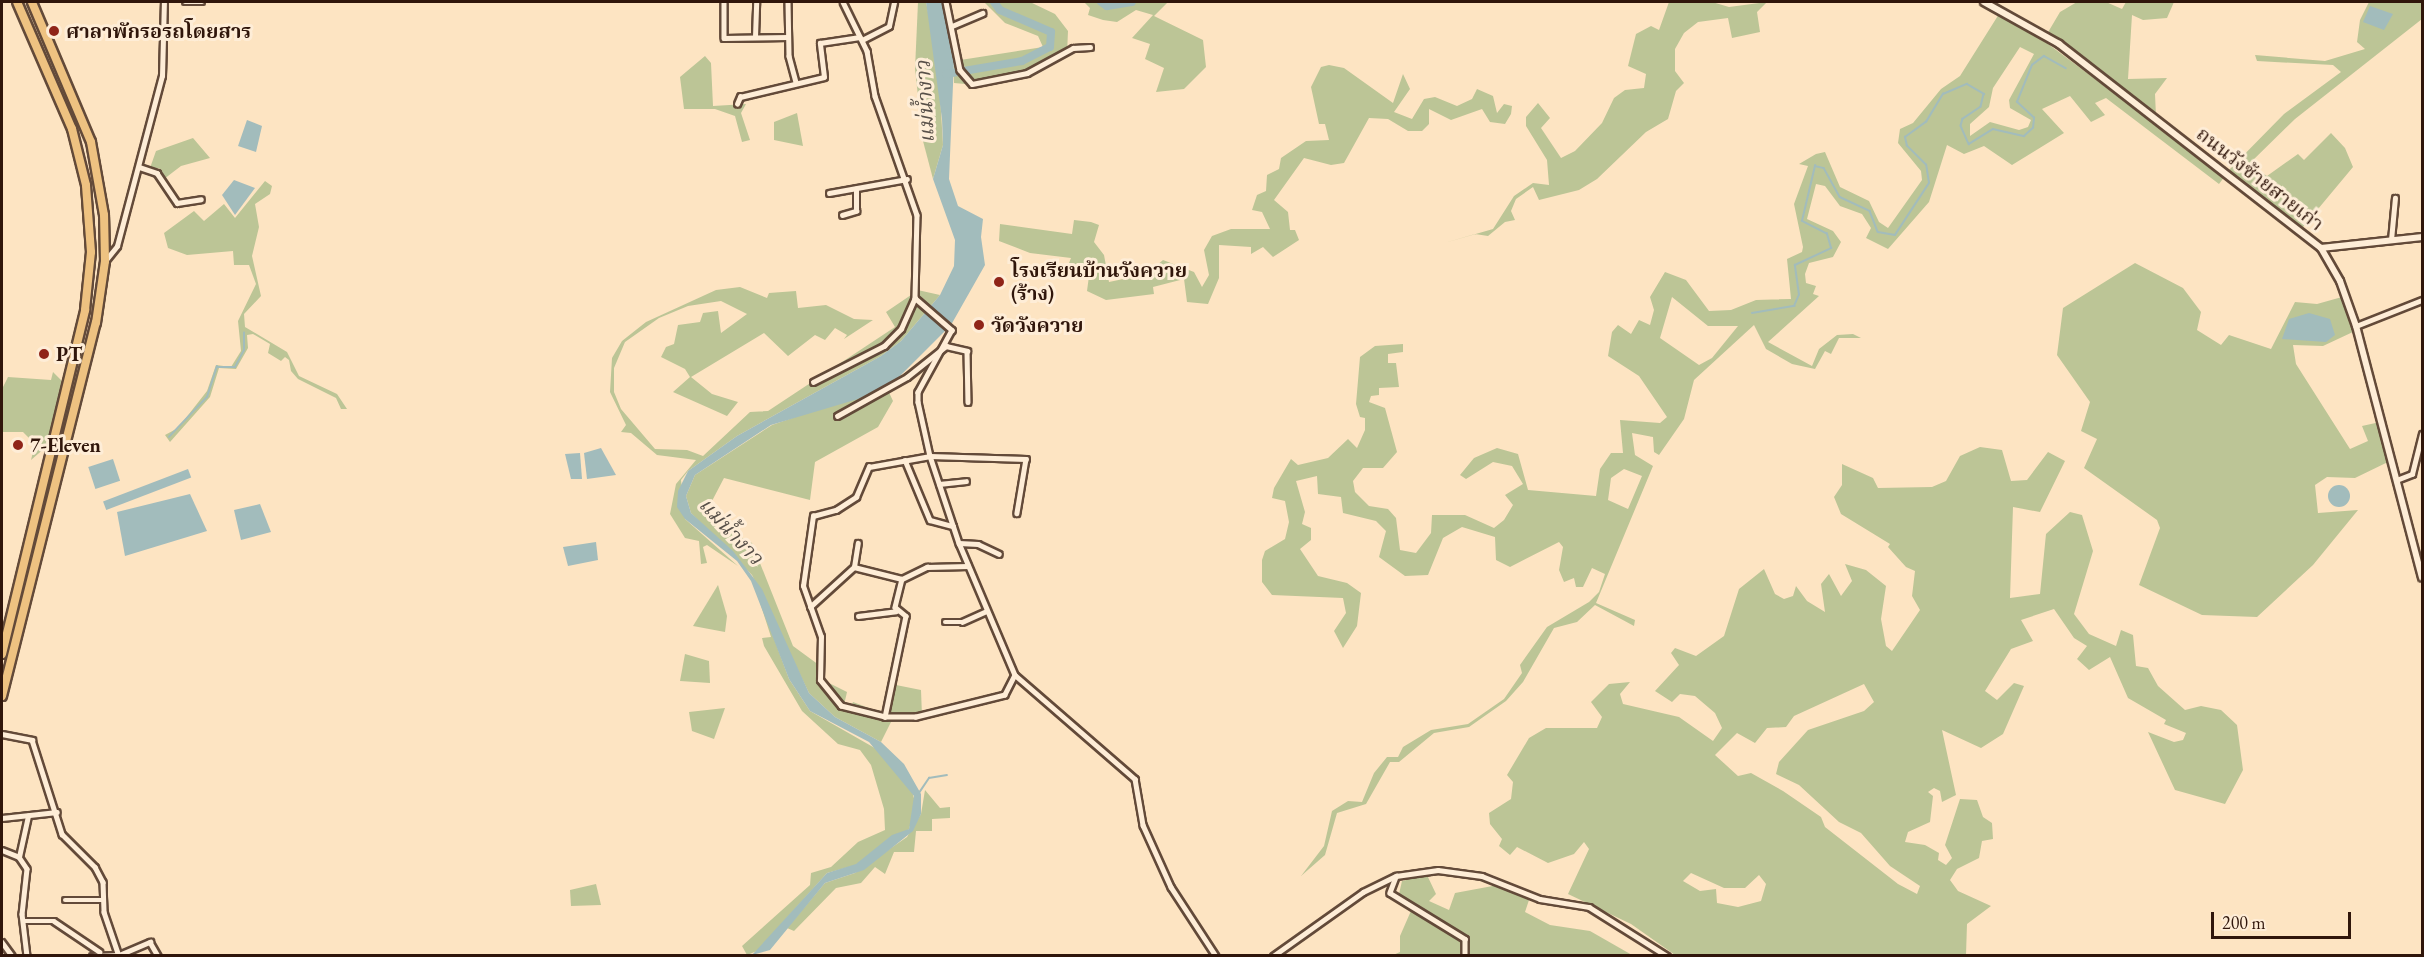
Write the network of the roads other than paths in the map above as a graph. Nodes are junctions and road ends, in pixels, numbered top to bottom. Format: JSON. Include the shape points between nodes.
{"nodes":[{"id":1,"x":17,"y":2,"type":"edge"},
{"id":2,"x":32,"y":2,"type":"edge"},
{"id":3,"x":164,"y":2,"type":"edge"},
{"id":4,"x":185,"y":2,"type":"edge"},
{"id":5,"x":202,"y":2,"type":"edge"},
{"id":6,"x":724,"y":2,"type":"edge"},
{"id":7,"x":756,"y":2,"type":"edge"},
{"id":8,"x":788,"y":2,"type":"edge"},
{"id":9,"x":843,"y":2,"type":"edge"},
{"id":10,"x":894,"y":2,"type":"edge"},
{"id":11,"x":946,"y":2,"type":"edge"},
{"id":12,"x":1984,"y":2,"type":"edge"},
{"id":13,"x":982,"y":13,"type":"dead end"},
{"id":14,"x":952,"y":26,"type":"junction"},
{"id":15,"x":755,"y":37,"type":"junction"},
{"id":16,"x":788,"y":37,"type":"junction"},
{"id":17,"x":861,"y":38,"type":"junction"},
{"id":18,"x":1090,"y":46,"type":"dead end"},
{"id":19,"x":796,"y":83,"type":"junction"},
{"id":20,"x":737,"y":104,"type":"dead end"},
{"id":21,"x":139,"y":167,"type":"junction"},
{"id":22,"x":907,"y":179,"type":"junction"},
{"id":23,"x":856,"y":189,"type":"junction"},
{"id":24,"x":829,"y":193,"type":"dead end"},
{"id":25,"x":2395,"y":198,"type":"dead end"},
{"id":26,"x":201,"y":199,"type":"dead end"},
{"id":27,"x":842,"y":215,"type":"dead end"},
{"id":28,"x":2422,"y":237,"type":"edge"},
{"id":29,"x":2391,"y":240,"type":"junction"},
{"id":30,"x":2321,"y":248,"type":"junction"},
{"id":31,"x":105,"y":261,"type":"junction"},
{"id":32,"x":915,"y":298,"type":"junction"},
{"id":33,"x":2422,"y":300,"type":"edge"},
{"id":34,"x":2356,"y":326,"type":"junction"},
{"id":35,"x":946,"y":346,"type":"junction"},
{"id":36,"x":813,"y":382,"type":"dead end"},
{"id":37,"x":968,"y":402,"type":"dead end"},
{"id":38,"x":837,"y":416,"type":"dead end"},
{"id":39,"x":2422,"y":434,"type":"edge"},
{"id":40,"x":930,"y":456,"type":"junction"},
{"id":41,"x":905,"y":460,"type":"junction"},
{"id":42,"x":2399,"y":478,"type":"junction"},
{"id":43,"x":966,"y":481,"type":"dead end"},
{"id":44,"x":939,"y":484,"type":"junction"},
{"id":45,"x":1017,"y":513,"type":"dead end"},
{"id":46,"x":953,"y":526,"type":"junction"},
{"id":47,"x":858,"y":543,"type":"dead end"},
{"id":48,"x":959,"y":543,"type":"junction"},
{"id":49,"x":999,"y":554,"type":"dead end"},
{"id":50,"x":968,"y":566,"type":"junction"},
{"id":51,"x":854,"y":567,"type":"junction"},
{"id":52,"x":2422,"y":578,"type":"edge"},
{"id":53,"x":902,"y":579,"type":"junction"},
{"id":54,"x":810,"y":607,"type":"junction"},
{"id":55,"x":897,"y":611,"type":"junction"},
{"id":56,"x":987,"y":611,"type":"junction"},
{"id":57,"x":858,"y":616,"type":"dead end"},
{"id":58,"x":945,"y":622,"type":"dead end"},
{"id":59,"x":2,"y":652,"type":"edge"},
{"id":60,"x":1015,"y":675,"type":"junction"},
{"id":61,"x":2,"y":696,"type":"edge"},
{"id":62,"x":885,"y":717,"type":"junction"},
{"id":63,"x":2,"y":734,"type":"edge"},
{"id":64,"x":57,"y":812,"type":"junction"},
{"id":65,"x":28,"y":816,"type":"junction"},
{"id":66,"x":2,"y":818,"type":"edge"},
{"id":67,"x":2,"y":850,"type":"edge"},
{"id":68,"x":19,"y":857,"type":"junction"},
{"id":69,"x":1396,"y":876,"type":"junction"},
{"id":70,"x":65,"y":900,"type":"dead end"},
{"id":71,"x":103,"y":900,"type":"junction"},
{"id":72,"x":24,"y":921,"type":"junction"},
{"id":73,"x":2,"y":942,"type":"edge"},
{"id":74,"x":100,"y":952,"type":"junction"},
{"id":75,"x":119,"y":955,"type":"edge"},
{"id":76,"x":12,"y":956,"type":"edge"},
{"id":77,"x":27,"y":956,"type":"edge"},
{"id":78,"x":92,"y":956,"type":"edge"},
{"id":79,"x":158,"y":956,"type":"edge"},
{"id":80,"x":1216,"y":956,"type":"edge"},
{"id":81,"x":1273,"y":956,"type":"edge"},
{"id":82,"x":1465,"y":956,"type":"edge"},
{"id":83,"x":1667,"y":956,"type":"edge"}],
"edges":[{"from":1,"to":59,"type":"highway","via":[[72,129],[86,185],[91,252],[85,310]]},
{"from":2,"to":31,"type":"highway","via":[[91,142],[104,215]]},
{"from":3,"to":21,"type":"street","via":[[162,76]]},
{"from":4,"to":5,"type":"street"},
{"from":6,"to":15,"type":"street","via":[[724,38]]},
{"from":7,"to":15,"type":"street"},
{"from":8,"to":16,"type":"street"},
{"from":9,"to":17,"type":"street"},
{"from":10,"to":17,"type":"street","via":[[889,26]]},
{"from":11,"to":14,"type":"street"},
{"from":12,"to":30,"type":"main road","name":"ถนนวังซ้ายสายเก่า","via":[[2059,44]]},
{"from":13,"to":14,"type":"street"},
{"from":14,"to":18,"type":"street","via":[[960,70],[972,84],[1031,71],[1073,48]]},
{"from":15,"to":16,"type":"street"},
{"from":16,"to":19,"type":"street"},
{"from":17,"to":19,"type":"street","via":[[820,43],[824,77]]},
{"from":17,"to":22,"type":"street","via":[[875,96]]},
{"from":19,"to":20,"type":"street","via":[[740,97]]},
{"from":21,"to":26,"type":"street","via":[[157,172],[177,203]]},
{"from":21,"to":31,"type":"street","via":[[117,246]]},
{"from":22,"to":23,"type":"street"},
{"from":22,"to":32,"type":"street","via":[[917,215]]},
{"from":23,"to":24,"type":"street"},
{"from":23,"to":27,"type":"street","via":[[856,211]]},
{"from":25,"to":29,"type":"street"},
{"from":28,"to":29,"type":"main road"},
{"from":29,"to":30,"type":"main road"},
{"from":30,"to":34,"type":"main road","name":"ถนนวังซ้ายสายเก่า","via":[[2340,281]]},
{"from":31,"to":61,"type":"highway","via":[[96,323]]},
{"from":32,"to":35,"type":"street","via":[[918,305],[952,330]]},
{"from":32,"to":36,"type":"street","via":[[901,329],[884,346]]},
{"from":33,"to":34,"type":"street"},
{"from":34,"to":42,"type":"main road","name":"ถนนวังซ้ายสายเก่า"},
{"from":35,"to":37,"type":"street","via":[[967,351]]},
{"from":35,"to":38,"type":"street","via":[[899,383]]},
{"from":35,"to":40,"type":"street","via":[[918,392]]},
{"from":39,"to":42,"type":"street","via":[[2412,474]]},
{"from":40,"to":41,"type":"street"},
{"from":40,"to":44,"type":"street"},
{"from":40,"to":45,"type":"street","via":[[1026,459]]},
{"from":41,"to":46,"type":"street","via":[[930,520]]},
{"from":41,"to":54,"type":"street","via":[[869,467],[856,497],[836,510],[813,516],[804,586]]},
{"from":42,"to":52,"type":"main road","name":"ถนนวังซ้ายสายเก่า"},
{"from":43,"to":44,"type":"street"},
{"from":44,"to":46,"type":"street"},
{"from":46,"to":48,"type":"street"},
{"from":47,"to":51,"type":"street"},
{"from":48,"to":49,"type":"street","via":[[978,544]]},
{"from":48,"to":50,"type":"street"},
{"from":50,"to":53,"type":"street","via":[[927,567]]},
{"from":50,"to":56,"type":"street"},
{"from":51,"to":53,"type":"street"},
{"from":51,"to":54,"type":"street"},
{"from":53,"to":55,"type":"street","via":[[896,591]]},
{"from":54,"to":62,"type":"street","via":[[821,637],[822,684],[841,706]]},
{"from":55,"to":57,"type":"street"},
{"from":55,"to":62,"type":"street","via":[[906,616]]},
{"from":56,"to":58,"type":"street","via":[[962,622]]},
{"from":56,"to":60,"type":"street"},
{"from":60,"to":62,"type":"street","via":[[1005,695],[916,717]]},
{"from":60,"to":80,"type":"street","via":[[1135,779],[1143,825],[1171,887]]},
{"from":63,"to":64,"type":"street","via":[[32,740]]},
{"from":64,"to":65,"type":"street"},
{"from":64,"to":71,"type":"street","via":[[65,838],[99,874]]},
{"from":65,"to":66,"type":"street"},
{"from":65,"to":68,"type":"street"},
{"from":67,"to":68,"type":"street"},
{"from":68,"to":72,"type":"street","via":[[28,876]]},
{"from":69,"to":81,"type":"street","via":[[1338,906]]},
{"from":69,"to":82,"type":"street","via":[[1390,893],[1465,939]]},
{"from":69,"to":83,"type":"street","via":[[1438,870],[1472,873],[1540,899],[1589,907]]},
{"from":70,"to":71,"type":"street"},
{"from":71,"to":75,"type":"street"},
{"from":72,"to":74,"type":"street","via":[[54,921]]},
{"from":72,"to":77,"type":"street"},
{"from":73,"to":76,"type":"street"},
{"from":74,"to":75,"type":"street"},
{"from":74,"to":78,"type":"street"},
{"from":75,"to":79,"type":"street","via":[[150,942]]}]}
